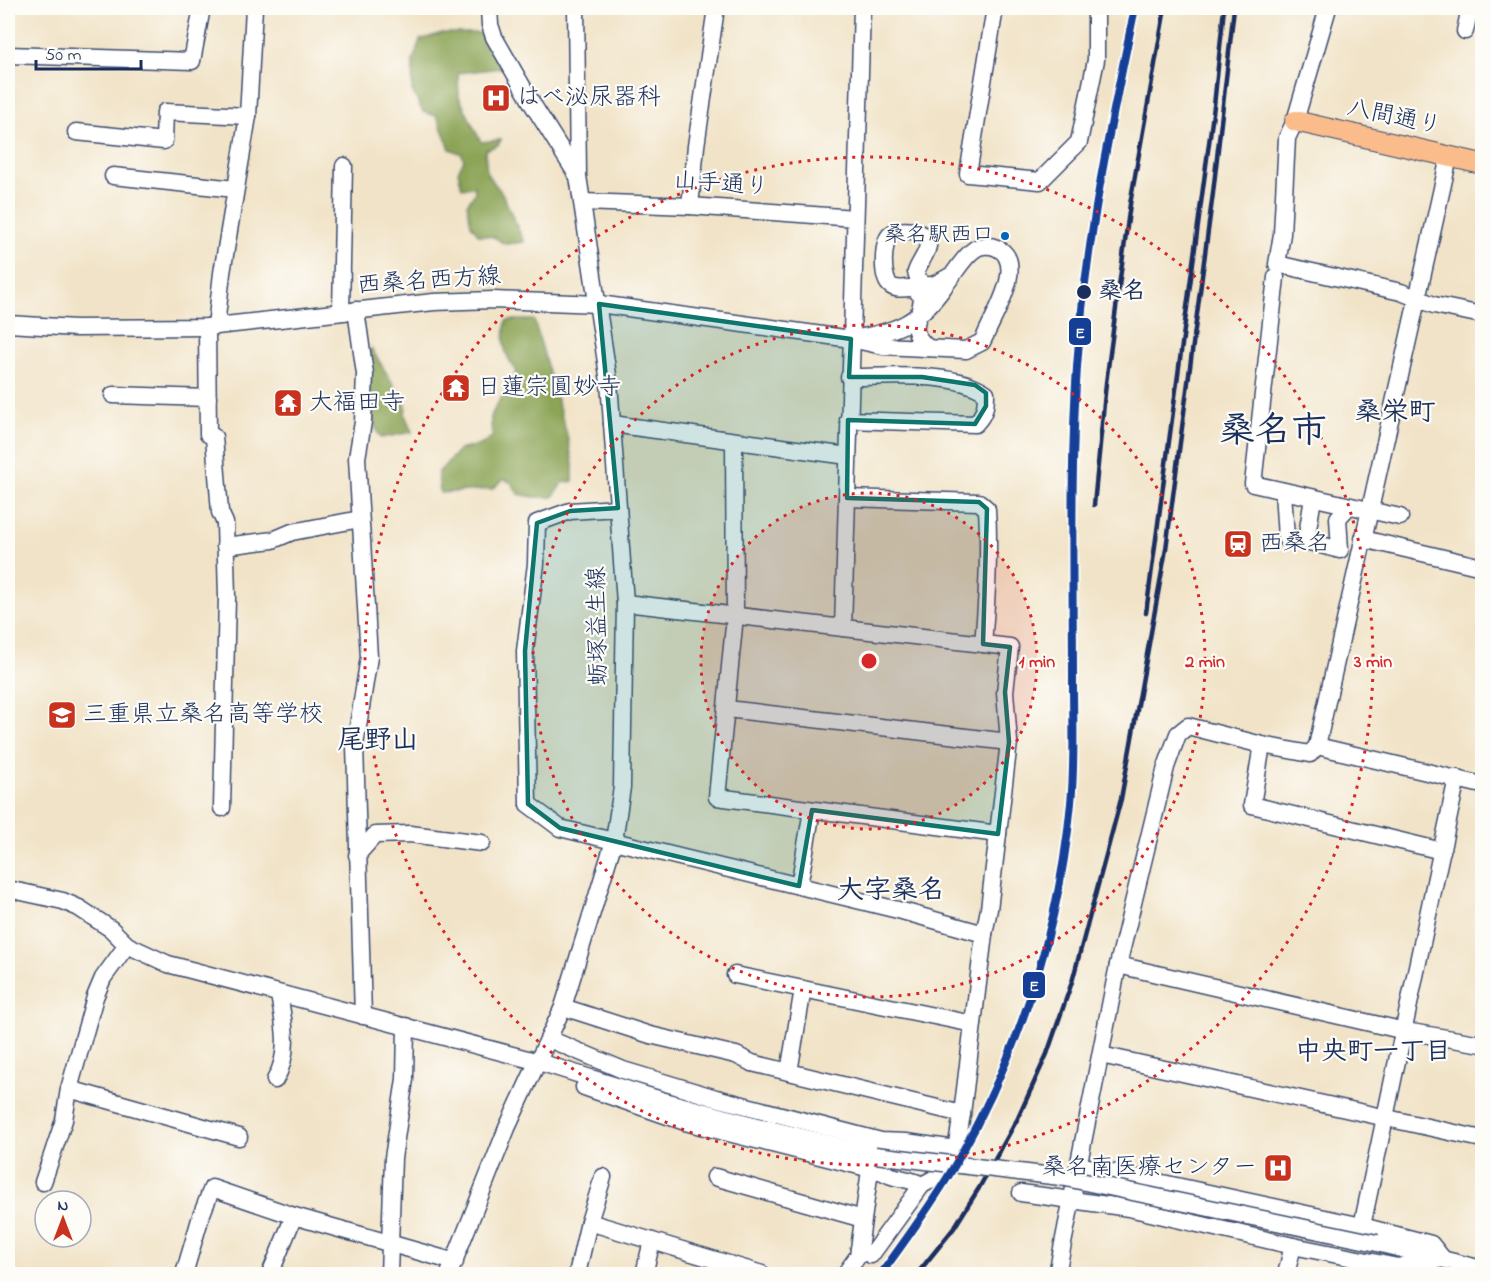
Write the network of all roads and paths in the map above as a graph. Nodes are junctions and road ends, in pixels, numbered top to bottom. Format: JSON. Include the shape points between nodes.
{"nodes":[{"id":1,"x":202,"y":8,"type":"edge"},
{"id":2,"x":254,"y":8,"type":"edge"},
{"id":3,"x":489,"y":8,"type":"edge"},
{"id":4,"x":576,"y":8,"type":"edge"},
{"id":5,"x":716,"y":8,"type":"edge"},
{"id":6,"x":862,"y":8,"type":"edge"},
{"id":7,"x":995,"y":8,"type":"edge"},
{"id":8,"x":1093,"y":8,"type":"edge"},
{"id":9,"x":1328,"y":8,"type":"edge"},
{"id":10,"x":1470,"y":8,"type":"edge"},
{"id":11,"x":1465,"y":31,"type":"dead end"},
{"id":12,"x":8,"y":55,"type":"edge"},
{"id":13,"x":248,"y":116,"type":"junction"},
{"id":14,"x":1295,"y":121,"type":"junction"},
{"id":15,"x":76,"y":132,"type":"dead end"},
{"id":16,"x":1449,"y":157,"type":"junction"},
{"id":17,"x":1482,"y":164,"type":"edge"},
{"id":18,"x":344,"y":166,"type":"dead end"},
{"id":19,"x":113,"y":176,"type":"dead end"},
{"id":20,"x":578,"y":176,"type":"junction"},
{"id":21,"x":235,"y":189,"type":"junction"},
{"id":22,"x":583,"y":202,"type":"junction"},
{"id":23,"x":690,"y":206,"type":"junction"},
{"id":24,"x":855,"y":218,"type":"junction"},
{"id":25,"x":1264,"y":261,"type":"dead end"},
{"id":26,"x":955,"y":273,"type":"junction"},
{"id":27,"x":1419,"y":298,"type":"junction"},
{"id":28,"x":598,"y":304,"type":"junction"},
{"id":29,"x":349,"y":311,"type":"junction"},
{"id":30,"x":1482,"y":315,"type":"edge"},
{"id":31,"x":917,"y":316,"type":"junction"},
{"id":32,"x":8,"y":324,"type":"edge"},
{"id":33,"x":212,"y":326,"type":"junction"},
{"id":34,"x":851,"y":339,"type":"junction"},
{"id":35,"x":928,"y":348,"type":"junction"},
{"id":36,"x":849,"y":377,"type":"junction"},
{"id":37,"x":113,"y":395,"type":"dead end"},
{"id":38,"x":208,"y":398,"type":"junction"},
{"id":39,"x":848,"y":420,"type":"junction"},
{"id":40,"x":612,"y":424,"type":"junction"},
{"id":41,"x":734,"y":442,"type":"junction"},
{"id":42,"x":848,"y":456,"type":"junction"},
{"id":43,"x":1282,"y":491,"type":"junction"},
{"id":44,"x":847,"y":498,"type":"junction"},
{"id":45,"x":1313,"y":498,"type":"junction"},
{"id":46,"x":618,"y":508,"type":"junction"},
{"id":47,"x":1370,"y":511,"type":"junction"},
{"id":48,"x":1344,"y":512,"type":"junction"},
{"id":49,"x":1400,"y":517,"type":"dead end"},
{"id":50,"x":360,"y":519,"type":"junction"},
{"id":51,"x":1308,"y":535,"type":"junction"},
{"id":52,"x":1363,"y":539,"type":"junction"},
{"id":53,"x":225,"y":546,"type":"junction"},
{"id":54,"x":1482,"y":567,"type":"edge"},
{"id":55,"x":625,"y":603,"type":"junction"},
{"id":56,"x":735,"y":616,"type":"junction"},
{"id":57,"x":843,"y":628,"type":"junction"},
{"id":58,"x":983,"y":644,"type":"junction"},
{"id":59,"x":727,"y":709,"type":"junction"},
{"id":60,"x":1009,"y":742,"type":"junction"},
{"id":61,"x":1262,"y":745,"type":"junction"},
{"id":62,"x":1313,"y":750,"type":"junction"},
{"id":63,"x":1457,"y":778,"type":"junction"},
{"id":64,"x":1482,"y":784,"type":"edge"},
{"id":65,"x":222,"y":808,"type":"dead end"},
{"id":66,"x":812,"y":810,"type":"junction"},
{"id":67,"x":998,"y":834,"type":"junction"},
{"id":68,"x":614,"y":841,"type":"junction"},
{"id":69,"x":482,"y":843,"type":"dead end"},
{"id":70,"x":1442,"y":851,"type":"junction"},
{"id":71,"x":357,"y":855,"type":"junction"},
{"id":72,"x":799,"y":886,"type":"junction"},
{"id":73,"x":8,"y":889,"type":"edge"},
{"id":74,"x":984,"y":934,"type":"junction"},
{"id":75,"x":127,"y":945,"type":"junction"},
{"id":76,"x":1118,"y":965,"type":"junction"},
{"id":77,"x":735,"y":975,"type":"dead end"},
{"id":78,"x":803,"y":989,"type":"junction"},
{"id":79,"x":279,"y":994,"type":"junction"},
{"id":80,"x":563,"y":1007,"type":"junction"},
{"id":81,"x":363,"y":1016,"type":"junction"},
{"id":82,"x":973,"y":1024,"type":"junction"},
{"id":83,"x":406,"y":1026,"type":"junction"},
{"id":84,"x":1405,"y":1031,"type":"junction"},
{"id":85,"x":549,"y":1040,"type":"junction"},
{"id":86,"x":1482,"y":1044,"type":"edge"},
{"id":87,"x":1101,"y":1055,"type":"junction"},
{"id":88,"x":537,"y":1066,"type":"junction"},
{"id":89,"x":789,"y":1072,"type":"junction"},
{"id":90,"x":275,"y":1080,"type":"dead end"},
{"id":91,"x":69,"y":1089,"type":"junction"},
{"id":92,"x":962,"y":1114,"type":"junction"},
{"id":93,"x":1386,"y":1118,"type":"junction"},
{"id":94,"x":239,"y":1137,"type":"dead end"},
{"id":95,"x":1482,"y":1139,"type":"edge"},
{"id":96,"x":956,"y":1149,"type":"junction"},
{"id":97,"x":872,"y":1162,"type":"junction"},
{"id":98,"x":1079,"y":1165,"type":"junction"},
{"id":99,"x":603,"y":1177,"type":"dead end"},
{"id":100,"x":715,"y":1177,"type":"dead end"},
{"id":101,"x":43,"y":1182,"type":"dead end"},
{"id":102,"x":922,"y":1185,"type":"junction"},
{"id":103,"x":1021,"y":1193,"type":"dead end"},
{"id":104,"x":1071,"y":1200,"type":"junction"},
{"id":105,"x":294,"y":1216,"type":"junction"},
{"id":106,"x":863,"y":1219,"type":"junction"},
{"id":107,"x":589,"y":1222,"type":"junction"},
{"id":108,"x":1362,"y":1226,"type":"junction"},
{"id":109,"x":652,"y":1241,"type":"junction"},
{"id":110,"x":390,"y":1243,"type":"junction"},
{"id":111,"x":1293,"y":1246,"type":"junction"},
{"id":112,"x":859,"y":1249,"type":"junction"},
{"id":113,"x":1443,"y":1259,"type":"junction"},
{"id":114,"x":452,"y":1268,"type":"edge"},
{"id":115,"x":1482,"y":1269,"type":"edge"},
{"id":116,"x":184,"y":1275,"type":"edge"},
{"id":117,"x":270,"y":1275,"type":"edge"},
{"id":118,"x":389,"y":1275,"type":"edge"},
{"id":119,"x":577,"y":1275,"type":"edge"},
{"id":120,"x":644,"y":1275,"type":"edge"},
{"id":121,"x":762,"y":1275,"type":"edge"},
{"id":122,"x":845,"y":1275,"type":"edge"},
{"id":123,"x":1057,"y":1275,"type":"edge"},
{"id":124,"x":1286,"y":1275,"type":"edge"}],
"edges":[{"from":1,"to":12,"type":"street","via":[[192,61]]},
{"from":2,"to":13,"type":"street"},
{"from":3,"to":20,"type":"street","via":[[494,37]]},
{"from":4,"to":20,"type":"street"},
{"from":5,"to":23,"type":"street"},
{"from":6,"to":24,"type":"street"},
{"from":7,"to":8,"type":"street","via":[[968,174],[1040,181],[1079,142],[1096,60]]},
{"from":9,"to":14,"type":"street"},
{"from":10,"to":11,"type":"street"},
{"from":13,"to":15,"type":"street","via":[[165,112],[164,141]]},
{"from":13,"to":21,"type":"street"},
{"from":14,"to":16,"type":"main road","name":"八間通り"},
{"from":14,"to":27,"type":"street","via":[[1287,138],[1277,264]]},
{"from":16,"to":17,"type":"main road","name":"八間通り"},
{"from":16,"to":27,"type":"street"},
{"from":18,"to":29,"type":"street"},
{"from":19,"to":21,"type":"street"},
{"from":20,"to":22,"type":"street","name":"蛎塚益生線"},
{"from":21,"to":33,"type":"street"},
{"from":22,"to":23,"type":"street","name":"山手通り"},
{"from":22,"to":28,"type":"street","name":"蛎塚益生線"},
{"from":23,"to":24,"type":"street","name":"山手通り"},
{"from":24,"to":34,"type":"street"},
{"from":25,"to":43,"type":"street","via":[[1279,277],[1253,484]]},
{"from":26,"to":31,"type":"street"},
{"from":26,"to":31,"type":"street","via":[[926,285],[916,272],[928,247],[927,237],[920,232],[891,233],[886,241],[884,277],[894,288],[914,288],[920,293],[922,304]]},
{"from":26,"to":35,"type":"street","via":[[970,253],[987,245],[1005,254],[1010,262],[1008,283],[981,342],[966,350]]},
{"from":27,"to":30,"type":"street"},
{"from":27,"to":47,"type":"street"},
{"from":28,"to":29,"type":"street","name":"西桑名西方線","via":[[476,300]]},
{"from":28,"to":34,"type":"street","name":"西桑名西方線"},
{"from":28,"to":40,"type":"street","name":"蛎塚益生線"},
{"from":29,"to":33,"type":"street","name":"西桑名西方線"},
{"from":29,"to":50,"type":"street","via":[[365,374],[357,458]]},
{"from":31,"to":34,"type":"street","via":[[894,331]]},
{"from":31,"to":35,"type":"street","via":[[917,336]]},
{"from":32,"to":33,"type":"street","name":"西桑名西方線","via":[[87,328]]},
{"from":33,"to":38,"type":"street"},
{"from":34,"to":35,"type":"street","via":[[883,346]]},
{"from":34,"to":36,"type":"street"},
{"from":36,"to":39,"type":"street"},
{"from":36,"to":39,"type":"street","via":[[922,377],[975,385],[986,393],[986,406],[975,424]]},
{"from":37,"to":38,"type":"street"},
{"from":38,"to":53,"type":"street","via":[[208,434],[213,437]]},
{"from":39,"to":42,"type":"street"},
{"from":40,"to":41,"type":"street"},
{"from":40,"to":46,"type":"street","name":"蛎塚益生線"},
{"from":41,"to":42,"type":"street"},
{"from":41,"to":56,"type":"street"},
{"from":42,"to":44,"type":"street"},
{"from":43,"to":45,"type":"street"},
{"from":43,"to":51,"type":"street","via":[[1286,538]]},
{"from":44,"to":57,"type":"street"},
{"from":44,"to":58,"type":"street","via":[[979,502],[987,509],[988,583]]},
{"from":45,"to":48,"type":"street"},
{"from":45,"to":51,"type":"street"},
{"from":46,"to":55,"type":"street","name":"蛎塚益生線"},
{"from":46,"to":68,"type":"street","via":[[570,511],[537,523],[525,651],[528,804],[560,828]]},
{"from":47,"to":48,"type":"street"},
{"from":47,"to":49,"type":"street"},
{"from":47,"to":52,"type":"street"},
{"from":48,"to":51,"type":"street"},
{"from":48,"to":51,"type":"street","via":[[1340,550]]},
{"from":50,"to":53,"type":"street","via":[[292,532],[273,540]]},
{"from":50,"to":71,"type":"street","via":[[369,657],[355,745]]},
{"from":52,"to":54,"type":"street"},
{"from":52,"to":62,"type":"street"},
{"from":53,"to":65,"type":"street"},
{"from":55,"to":56,"type":"street"},
{"from":55,"to":68,"type":"street","name":"蛎塚益生線","via":[[622,787]]},
{"from":56,"to":57,"type":"street"},
{"from":56,"to":59,"type":"street"},
{"from":57,"to":58,"type":"street"},
{"from":58,"to":60,"type":"street","via":[[1010,647],[1005,692]]},
{"from":59,"to":60,"type":"street"},
{"from":59,"to":66,"type":"street","via":[[717,797]]},
{"from":60,"to":67,"type":"street"},
{"from":61,"to":62,"type":"street"},
{"from":61,"to":70,"type":"street","via":[[1251,805]]},
{"from":61,"to":76,"type":"street","via":[[1188,726],[1178,734],[1166,767]]},
{"from":62,"to":63,"type":"street"},
{"from":63,"to":64,"type":"street"},
{"from":63,"to":70,"type":"street"},
{"from":66,"to":67,"type":"street"},
{"from":66,"to":72,"type":"street"},
{"from":67,"to":74,"type":"street"},
{"from":68,"to":72,"type":"street"},
{"from":68,"to":80,"type":"street","name":"蛎塚益生線"},
{"from":69,"to":71,"type":"street","via":[[410,834],[375,835]]},
{"from":70,"to":84,"type":"street"},
{"from":71,"to":81,"type":"street"},
{"from":72,"to":74,"type":"street"},
{"from":73,"to":75,"type":"street","via":[[79,908]]},
{"from":74,"to":82,"type":"street"},
{"from":75,"to":79,"type":"street","via":[[168,964]]},
{"from":75,"to":91,"type":"street","via":[[103,978],[95,997]]},
{"from":76,"to":84,"type":"street"},
{"from":76,"to":87,"type":"street"},
{"from":77,"to":78,"type":"street"},
{"from":78,"to":82,"type":"street"},
{"from":78,"to":89,"type":"street"},
{"from":79,"to":81,"type":"street"},
{"from":79,"to":90,"type":"street","via":[[286,1037]]},
{"from":80,"to":85,"type":"street","name":"蛎塚益生線"},
{"from":80,"to":89,"type":"street"},
{"from":81,"to":83,"type":"street"},
{"from":82,"to":92,"type":"street"},
{"from":83,"to":88,"type":"street"},
{"from":83,"to":110,"type":"street","via":[[405,1079],[393,1158]]},
{"from":84,"to":86,"type":"street"},
{"from":84,"to":93,"type":"street"},
{"from":85,"to":88,"type":"street","name":"蛎塚益生線"},
{"from":85,"to":96,"type":"street","via":[[622,1070],[738,1104],[881,1141]]},
{"from":87,"to":93,"type":"street"},
{"from":87,"to":98,"type":"street"},
{"from":88,"to":97,"type":"street"},
{"from":88,"to":114,"type":"street","name":"蛎塚益生線","via":[[507,1128]]},
{"from":89,"to":92,"type":"street"},
{"from":91,"to":94,"type":"street"},
{"from":91,"to":101,"type":"street","via":[[64,1120]]},
{"from":92,"to":96,"type":"street"},
{"from":93,"to":95,"type":"street"},
{"from":93,"to":108,"type":"street"},
{"from":96,"to":102,"type":"street","via":[[938,1177]]},
{"from":97,"to":102,"type":"street","via":[[888,1176],[913,1179]]},
{"from":97,"to":106,"type":"street"},
{"from":97,"to":113,"type":"street","bridge":true,"via":[[1061,1177]]},
{"from":98,"to":104,"type":"street"},
{"from":98,"to":108,"type":"street"},
{"from":99,"to":107,"type":"street"},
{"from":100,"to":106,"type":"street"},
{"from":102,"to":112,"type":"street","via":[[871,1255]]},
{"from":103,"to":104,"type":"street"},
{"from":104,"to":111,"type":"street","via":[[1129,1208]]},
{"from":104,"to":123,"type":"street"},
{"from":105,"to":110,"type":"street"},
{"from":105,"to":116,"type":"street","via":[[212,1188]]},
{"from":105,"to":117,"type":"street"},
{"from":106,"to":112,"type":"street"},
{"from":107,"to":109,"type":"street"},
{"from":107,"to":119,"type":"street"},
{"from":108,"to":113,"type":"street","via":[[1431,1244]]},
{"from":109,"to":120,"type":"street"},
{"from":109,"to":121,"type":"street"},
{"from":110,"to":114,"type":"street"},
{"from":110,"to":118,"type":"street"},
{"from":111,"to":113,"type":"street","via":[[1398,1267]]},
{"from":111,"to":124,"type":"street"},
{"from":112,"to":122,"type":"street"},
{"from":113,"to":115,"type":"street"}]}
